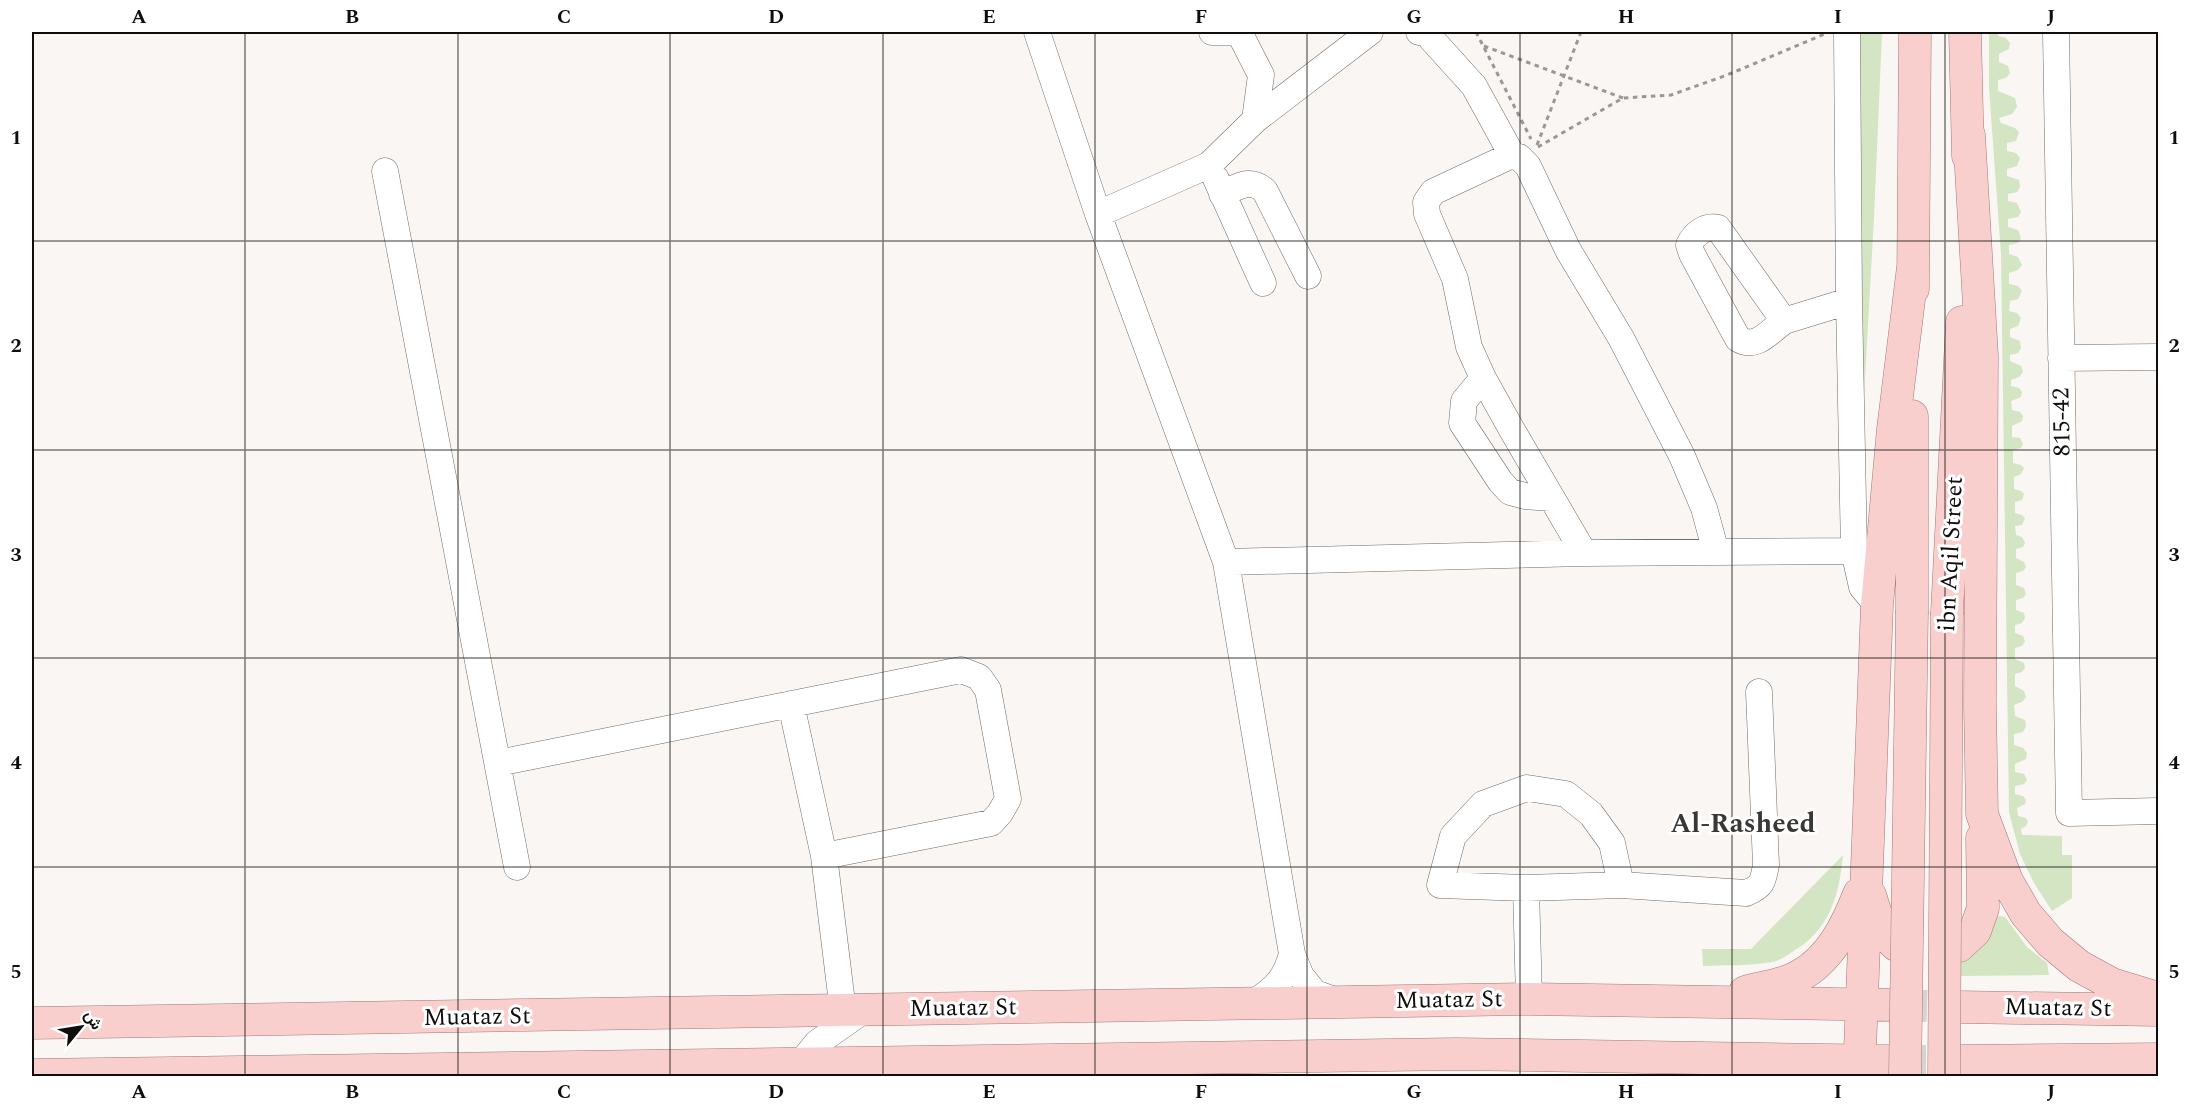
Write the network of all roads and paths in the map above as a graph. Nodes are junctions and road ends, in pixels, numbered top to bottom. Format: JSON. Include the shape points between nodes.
{"nodes":[{"id":1,"x":1037,"y":32,"type":"edge"},
{"id":2,"x":1212,"y":32,"type":"edge"},
{"id":3,"x":1239,"y":32,"type":"edge"},
{"id":4,"x":1370,"y":32,"type":"edge"},
{"id":5,"x":1419,"y":32,"type":"edge"},
{"id":6,"x":1476,"y":32,"type":"edge"},
{"id":7,"x":1581,"y":32,"type":"edge"},
{"id":8,"x":1833,"y":32,"type":"edge"},
{"id":9,"x":1847,"y":32,"type":"edge"},
{"id":10,"x":1915,"y":32,"type":"edge"},
{"id":11,"x":1965,"y":32,"type":"edge"},
{"id":12,"x":2056,"y":32,"type":"edge"},
{"id":13,"x":1483,"y":46,"type":"junction"},
{"id":14,"x":1564,"y":76,"type":"junction"},
{"id":15,"x":1623,"y":98,"type":"junction"},
{"id":16,"x":1255,"y":120,"type":"junction"},
{"id":17,"x":1969,"y":135,"type":"junction"},
{"id":18,"x":1524,"y":152,"type":"junction"},
{"id":19,"x":1209,"y":165,"type":"junction"},
{"id":20,"x":385,"y":171,"type":"dead end"},
{"id":21,"x":1222,"y":194,"type":"junction"},
{"id":22,"x":1098,"y":214,"type":"junction"},
{"id":23,"x":1912,"y":267,"type":"junction"},
{"id":24,"x":1308,"y":276,"type":"dead end"},
{"id":25,"x":1263,"y":283,"type":"dead end"},
{"id":26,"x":1849,"y":301,"type":"junction"},
{"id":27,"x":1784,"y":321,"type":"dead end"},
{"id":28,"x":2158,"y":357,"type":"edge"},
{"id":29,"x":2061,"y":358,"type":"junction"},
{"id":30,"x":1483,"y":378,"type":"junction"},
{"id":31,"x":1551,"y":498,"type":"junction"},
{"id":32,"x":1854,"y":551,"type":"junction"},
{"id":33,"x":1716,"y":552,"type":"junction"},
{"id":34,"x":1584,"y":553,"type":"junction"},
{"id":35,"x":1226,"y":562,"type":"junction"},
{"id":36,"x":1876,"y":605,"type":"junction"},
{"id":37,"x":1759,"y":692,"type":"dead end"},
{"id":38,"x":791,"y":704,"type":"junction"},
{"id":39,"x":498,"y":763,"type":"junction"},
{"id":40,"x":2158,"y":811,"type":"edge"},
{"id":41,"x":1982,"y":814,"type":"junction"},
{"id":42,"x":824,"y":856,"type":"junction"},
{"id":43,"x":518,"y":867,"type":"dead end"},
{"id":44,"x":1866,"y":877,"type":"junction"},
{"id":45,"x":1621,"y":885,"type":"junction"},
{"id":46,"x":1526,"y":888,"type":"junction"},
{"id":47,"x":1896,"y":945,"type":"dead end"},
{"id":48,"x":1959,"y":946,"type":"dead end"},
{"id":49,"x":1292,"y":954,"type":"junction"},
{"id":50,"x":2158,"y":998,"type":"edge"},
{"id":51,"x":1529,"y":999,"type":"junction"},
{"id":52,"x":1708,"y":1001,"type":"junction"},
{"id":53,"x":1339,"y":1002,"type":"junction"},
{"id":54,"x":1253,"y":1003,"type":"junction"},
{"id":55,"x":1861,"y":1004,"type":"junction"},
{"id":56,"x":1895,"y":1005,"type":"tunnel mouth"},
{"id":57,"x":1958,"y":1007,"type":"tunnel mouth"},
{"id":58,"x":854,"y":1010,"type":"junction"},
{"id":59,"x":2158,"y":1010,"type":"edge"},
{"id":60,"x":417,"y":1018,"type":"junction"},
{"id":61,"x":32,"y":1023,"type":"edge"},
{"id":62,"x":1345,"y":1056,"type":"junction"},
{"id":63,"x":2158,"y":1059,"type":"edge"},
{"id":64,"x":2112,"y":1061,"type":"junction"},
{"id":65,"x":1116,"y":1068,"type":"edge"},
{"id":66,"x":1859,"y":1069,"type":"edge"},
{"id":67,"x":1900,"y":1069,"type":"edge"},
{"id":68,"x":1951,"y":1069,"type":"edge"},
{"id":69,"x":419,"y":1070,"type":"junction"},
{"id":70,"x":751,"y":1070,"type":"edge"},
{"id":71,"x":795,"y":1070,"type":"edge"},
{"id":72,"x":888,"y":1070,"type":"edge"},
{"id":73,"x":597,"y":1072,"type":"edge"},
{"id":74,"x":32,"y":1075,"type":"edge"},
{"id":75,"x":1499,"y":1077,"type":"edge"},
{"id":76,"x":2155,"y":1077,"type":"edge"}],
"edges":[{"from":1,"to":22,"type":"street"},
{"from":2,"to":3,"type":"street"},
{"from":3,"to":16,"type":"street","via":[[1261,75]]},
{"from":4,"to":16,"type":"street"},
{"from":5,"to":18,"type":"street","via":[[1427,34],[1474,86]]},
{"from":6,"to":13,"type":"path"},
{"from":7,"to":14,"type":"path"},
{"from":8,"to":15,"type":"path","via":[[1671,95]]},
{"from":9,"to":26,"type":"street"},
{"from":10,"to":23,"type":"main road","name":"ibn Aqil Street"},
{"from":11,"to":17,"type":"main road","name":"ibn Aqil Street"},
{"from":12,"to":29,"type":"street","name":"815-42"},
{"from":13,"to":14,"type":"path"},
{"from":13,"to":18,"type":"path"},
{"from":14,"to":15,"type":"path"},
{"from":14,"to":18,"type":"path"},
{"from":15,"to":18,"type":"path"},
{"from":16,"to":19,"type":"street"},
{"from":17,"to":41,"type":"main road","via":[[1982,356]]},
{"from":17,"to":68,"type":"main road","name":"ibn Aqil Street","bridge":true,"via":[[1947,612]]},
{"from":18,"to":30,"type":"street","via":[[1433,192],[1426,202],[1427,214],[1455,279],[1469,347]]},
{"from":18,"to":33,"type":"street","via":[[1519,157],[1528,166],[1568,250],[1621,338],[1682,456],[1704,508]]},
{"from":19,"to":21,"type":"street"},
{"from":19,"to":22,"type":"street"},
{"from":20,"to":39,"type":"street"},
{"from":21,"to":24,"type":"street","via":[[1248,182],[1258,184]]},
{"from":21,"to":25,"type":"street"},
{"from":22,"to":35,"type":"street"},
{"from":23,"to":36,"type":"main road"},
{"from":23,"to":67,"type":"main road","name":"ibn Aqil Street","bridge":true,"via":[[1912,611]]},
{"from":26,"to":27,"type":"street"},
{"from":26,"to":32,"type":"street"},
{"from":28,"to":29,"type":"street"},
{"from":29,"to":40,"type":"street","name":"815-42","via":[[2069,813]]},
{"from":30,"to":31,"type":"street"},
{"from":30,"to":31,"type":"street","via":[[1464,401],[1462,423],[1510,492]]},
{"from":31,"to":34,"type":"street"},
{"from":32,"to":33,"type":"street"},
{"from":32,"to":36,"type":"street","via":[[1862,587]]},
{"from":33,"to":34,"type":"street"},
{"from":34,"to":35,"type":"street"},
{"from":35,"to":49,"type":"street"},
{"from":36,"to":44,"type":"main road"},
{"from":37,"to":45,"type":"street","via":[[1766,865],[1763,880],[1746,893]]},
{"from":38,"to":39,"type":"street"},
{"from":38,"to":42,"type":"street"},
{"from":38,"to":42,"type":"street","via":[[961,670],[979,676],[988,690],[1008,799],[991,823]]},
{"from":39,"to":43,"type":"street"},
{"from":41,"to":48,"type":"main road","via":[[1983,908],[1975,931]]},
{"from":41,"to":50,"type":"main road","via":[[2007,881],[2026,914],[2050,942],[2079,966],[2112,984]]},
{"from":42,"to":58,"type":"street"},
{"from":44,"to":47,"type":"main road","via":[[1881,930]]},
{"from":44,"to":52,"type":"main road","via":[[1845,928],[1819,962],[1799,977]]},
{"from":44,"to":55,"type":"main road"},
{"from":45,"to":46,"type":"street"},
{"from":45,"to":46,"type":"street","via":[[1612,843],[1591,814],[1566,794],[1527,788],[1483,804],[1452,836],[1440,885]]},
{"from":46,"to":51,"type":"street"},
{"from":49,"to":53,"type":"street","via":[[1301,976],[1316,993]]},
{"from":49,"to":54,"type":"street","via":[[1288,969],[1273,990]]},
{"from":51,"to":52,"type":"main road","name":"Muataz St"},
{"from":51,"to":53,"type":"main road","name":"Muataz St"},
{"from":52,"to":55,"type":"main road","name":"Muataz St"},
{"from":53,"to":54,"type":"main road","name":"Muataz St"},
{"from":54,"to":58,"type":"main road","name":"Muataz St"},
{"from":55,"to":56,"type":"main road","name":"Muataz St"},
{"from":55,"to":66,"type":"main road"},
{"from":57,"to":59,"type":"main road","name":"Muataz St"},
{"from":58,"to":60,"type":"main road","name":"Muataz St"},
{"from":58,"to":71,"type":"street","via":[[817,1043]]},
{"from":60,"to":61,"type":"main road","name":"Muataz St"},
{"from":60,"to":69,"type":"main road"},
{"from":62,"to":65,"type":"main road"},
{"from":62,"to":66,"type":"main road","via":[[1456,1054]]},
{"from":62,"to":75,"type":"main road"},
{"from":63,"to":64,"type":"main road"},
{"from":64,"to":68,"type":"main road"},
{"from":64,"to":76,"type":"main road"},
{"from":65,"to":72,"type":"main road"},
{"from":66,"to":67,"type":"main road"},
{"from":69,"to":73,"type":"main road"},
{"from":69,"to":74,"type":"main road"},
{"from":70,"to":71,"type":"main road"},
{"from":70,"to":73,"type":"main road"},
{"from":71,"to":72,"type":"main road"}]}
